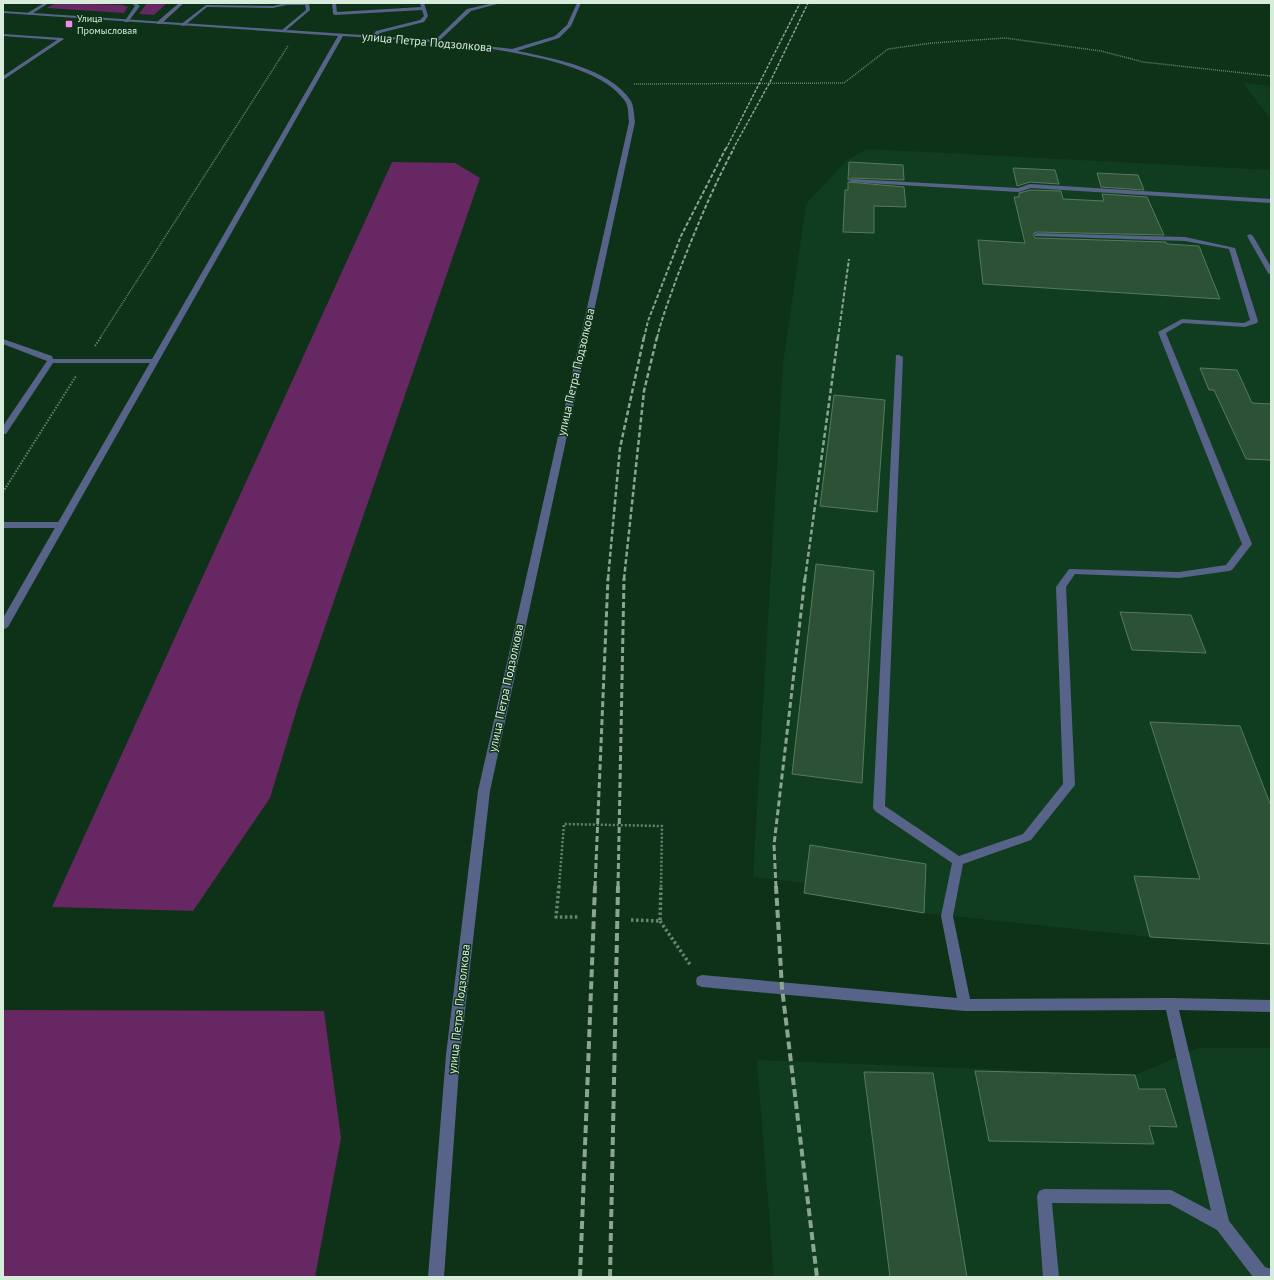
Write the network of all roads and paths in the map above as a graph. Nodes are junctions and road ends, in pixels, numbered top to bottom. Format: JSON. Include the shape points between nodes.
{"nodes":[{"id":1,"x":48,"y":3,"type":"edge"},
{"id":2,"x":133,"y":3,"type":"edge"},
{"id":3,"x":182,"y":3,"type":"edge"},
{"id":4,"x":334,"y":3,"type":"edge"},
{"id":5,"x":499,"y":3,"type":"edge"},
{"id":6,"x":579,"y":3,"type":"edge"},
{"id":7,"x":207,"y":4,"type":"edge"},
{"id":8,"x":307,"y":4,"type":"edge"},
{"id":9,"x":423,"y":5,"type":"edge"},
{"id":10,"x":3,"y":12,"type":"edge"},
{"id":11,"x":28,"y":14,"type":"junction"},
{"id":12,"x":126,"y":21,"type":"junction"},
{"id":13,"x":159,"y":23,"type":"junction"},
{"id":14,"x":182,"y":25,"type":"junction"},
{"id":15,"x":284,"y":31,"type":"junction"},
{"id":16,"x":296,"y":32,"type":"junction"},
{"id":17,"x":3,"y":35,"type":"edge"},
{"id":18,"x":341,"y":35,"type":"junction"},
{"id":19,"x":373,"y":37,"type":"junction"},
{"id":20,"x":436,"y":41,"type":"junction"},
{"id":21,"x":510,"y":50,"type":"junction"},
{"id":22,"x":1271,"y":76,"type":"edge"},
{"id":23,"x":3,"y":78,"type":"edge"},
{"id":24,"x":629,"y":83,"type":"dead end"},
{"id":25,"x":852,"y":181,"type":"dead end"},
{"id":26,"x":1271,"y":201,"type":"edge"},
{"id":27,"x":1037,"y":235,"type":"dead end"},
{"id":28,"x":1250,"y":236,"type":"dead end"},
{"id":29,"x":1271,"y":273,"type":"edge"},
{"id":30,"x":3,"y":341,"type":"edge"},
{"id":31,"x":899,"y":357,"type":"dead end"},
{"id":32,"x":51,"y":361,"type":"junction"},
{"id":33,"x":85,"y":361,"type":"junction"},
{"id":34,"x":154,"y":361,"type":"junction"},
{"id":35,"x":3,"y":432,"type":"edge"},
{"id":36,"x":3,"y":492,"type":"edge"},
{"id":37,"x":3,"y":525,"type":"edge"},
{"id":38,"x":61,"y":525,"type":"junction"},
{"id":39,"x":3,"y":627,"type":"edge"},
{"id":40,"x":958,"y":861,"type":"junction"},
{"id":41,"x":578,"y":917,"type":"dead end"},
{"id":42,"x":632,"y":920,"type":"dead end"},
{"id":43,"x":660,"y":921,"type":"junction"},
{"id":44,"x":702,"y":982,"type":"joint"},
{"id":45,"x":1171,"y":1004,"type":"junction"},
{"id":46,"x":965,"y":1005,"type":"junction"},
{"id":47,"x":1271,"y":1006,"type":"edge"},
{"id":48,"x":1222,"y":1225,"type":"junction"},
{"id":49,"x":436,"y":1277,"type":"edge"},
{"id":50,"x":1051,"y":1277,"type":"edge"},
{"id":51,"x":1271,"y":1277,"type":"edge"}],
"edges":[{"from":1,"to":11,"type":"street"},
{"from":2,"to":12,"type":"street","via":[[138,6]]},
{"from":3,"to":13,"type":"street"},
{"from":4,"to":9,"type":"street","via":[[335,14]]},
{"from":5,"to":20,"type":"street","via":[[469,10]]},
{"from":6,"to":21,"type":"street","via":[[568,26],[557,37]]},
{"from":7,"to":8,"type":"street","via":[[273,7]]},
{"from":7,"to":14,"type":"street"},
{"from":8,"to":15,"type":"street","via":[[308,10]]},
{"from":9,"to":19,"type":"street","via":[[426,16],[422,21],[378,32]]},
{"from":10,"to":11,"type":"street","name":"улица Петра Подзолкова"},
{"from":11,"to":12,"type":"street","name":"улица Петра Подзолкова"},
{"from":12,"to":13,"type":"street","name":"улица Петра Подзолкова"},
{"from":13,"to":14,"type":"street","name":"улица Петра Подзолкова"},
{"from":14,"to":15,"type":"street","name":"улица Петра Подзолкова"},
{"from":15,"to":16,"type":"street","name":"улица Петра Подзолкова"},
{"from":16,"to":18,"type":"street","name":"улица Петра Подзолкова"},
{"from":16,"to":33,"type":"path"},
{"from":17,"to":23,"type":"street","via":[[62,39]]},
{"from":18,"to":19,"type":"street","name":"улица Петра Подзолкова"},
{"from":18,"to":34,"type":"street"},
{"from":19,"to":20,"type":"street","name":"улица Петра Подзолкова"},
{"from":20,"to":21,"type":"street","name":"улица Петра Подзолкова"},
{"from":21,"to":49,"type":"street","name":"улица Петра Подзолкова","via":[[556,61],[606,80],[616,87],[628,102],[632,122],[484,791],[453,1055]]},
{"from":22,"to":24,"type":"path","via":[[1143,62],[1101,51],[1004,38],[888,49],[844,83]]},
{"from":25,"to":26,"type":"street","via":[[1019,190],[1030,186]]},
{"from":27,"to":40,"type":"street","via":[[1185,239],[1232,248],[1254,321],[1245,325],[1182,321],[1162,332],[1247,544],[1229,568],[1179,575],[1072,571],[1062,587],[1069,785],[1027,837]]},
{"from":28,"to":29,"type":"street"},
{"from":30,"to":32,"type":"street"},
{"from":31,"to":40,"type":"street","via":[[880,808]]},
{"from":32,"to":33,"type":"street"},
{"from":32,"to":35,"type":"street"},
{"from":33,"to":34,"type":"street"},
{"from":33,"to":36,"type":"path"},
{"from":34,"to":38,"type":"street"},
{"from":37,"to":38,"type":"street"},
{"from":38,"to":39,"type":"street"},
{"from":40,"to":46,"type":"street","via":[[947,916]]},
{"from":41,"to":43,"type":"path","via":[[556,917],[564,824],[662,826]]},
{"from":42,"to":43,"type":"path"},
{"from":43,"to":44,"type":"path"},
{"from":44,"to":46,"type":"street"},
{"from":45,"to":46,"type":"street"},
{"from":45,"to":47,"type":"street"},
{"from":45,"to":48,"type":"street"},
{"from":48,"to":50,"type":"street","via":[[1171,1197],[1044,1196]]},
{"from":48,"to":51,"type":"street","via":[[1260,1273]]}]}
